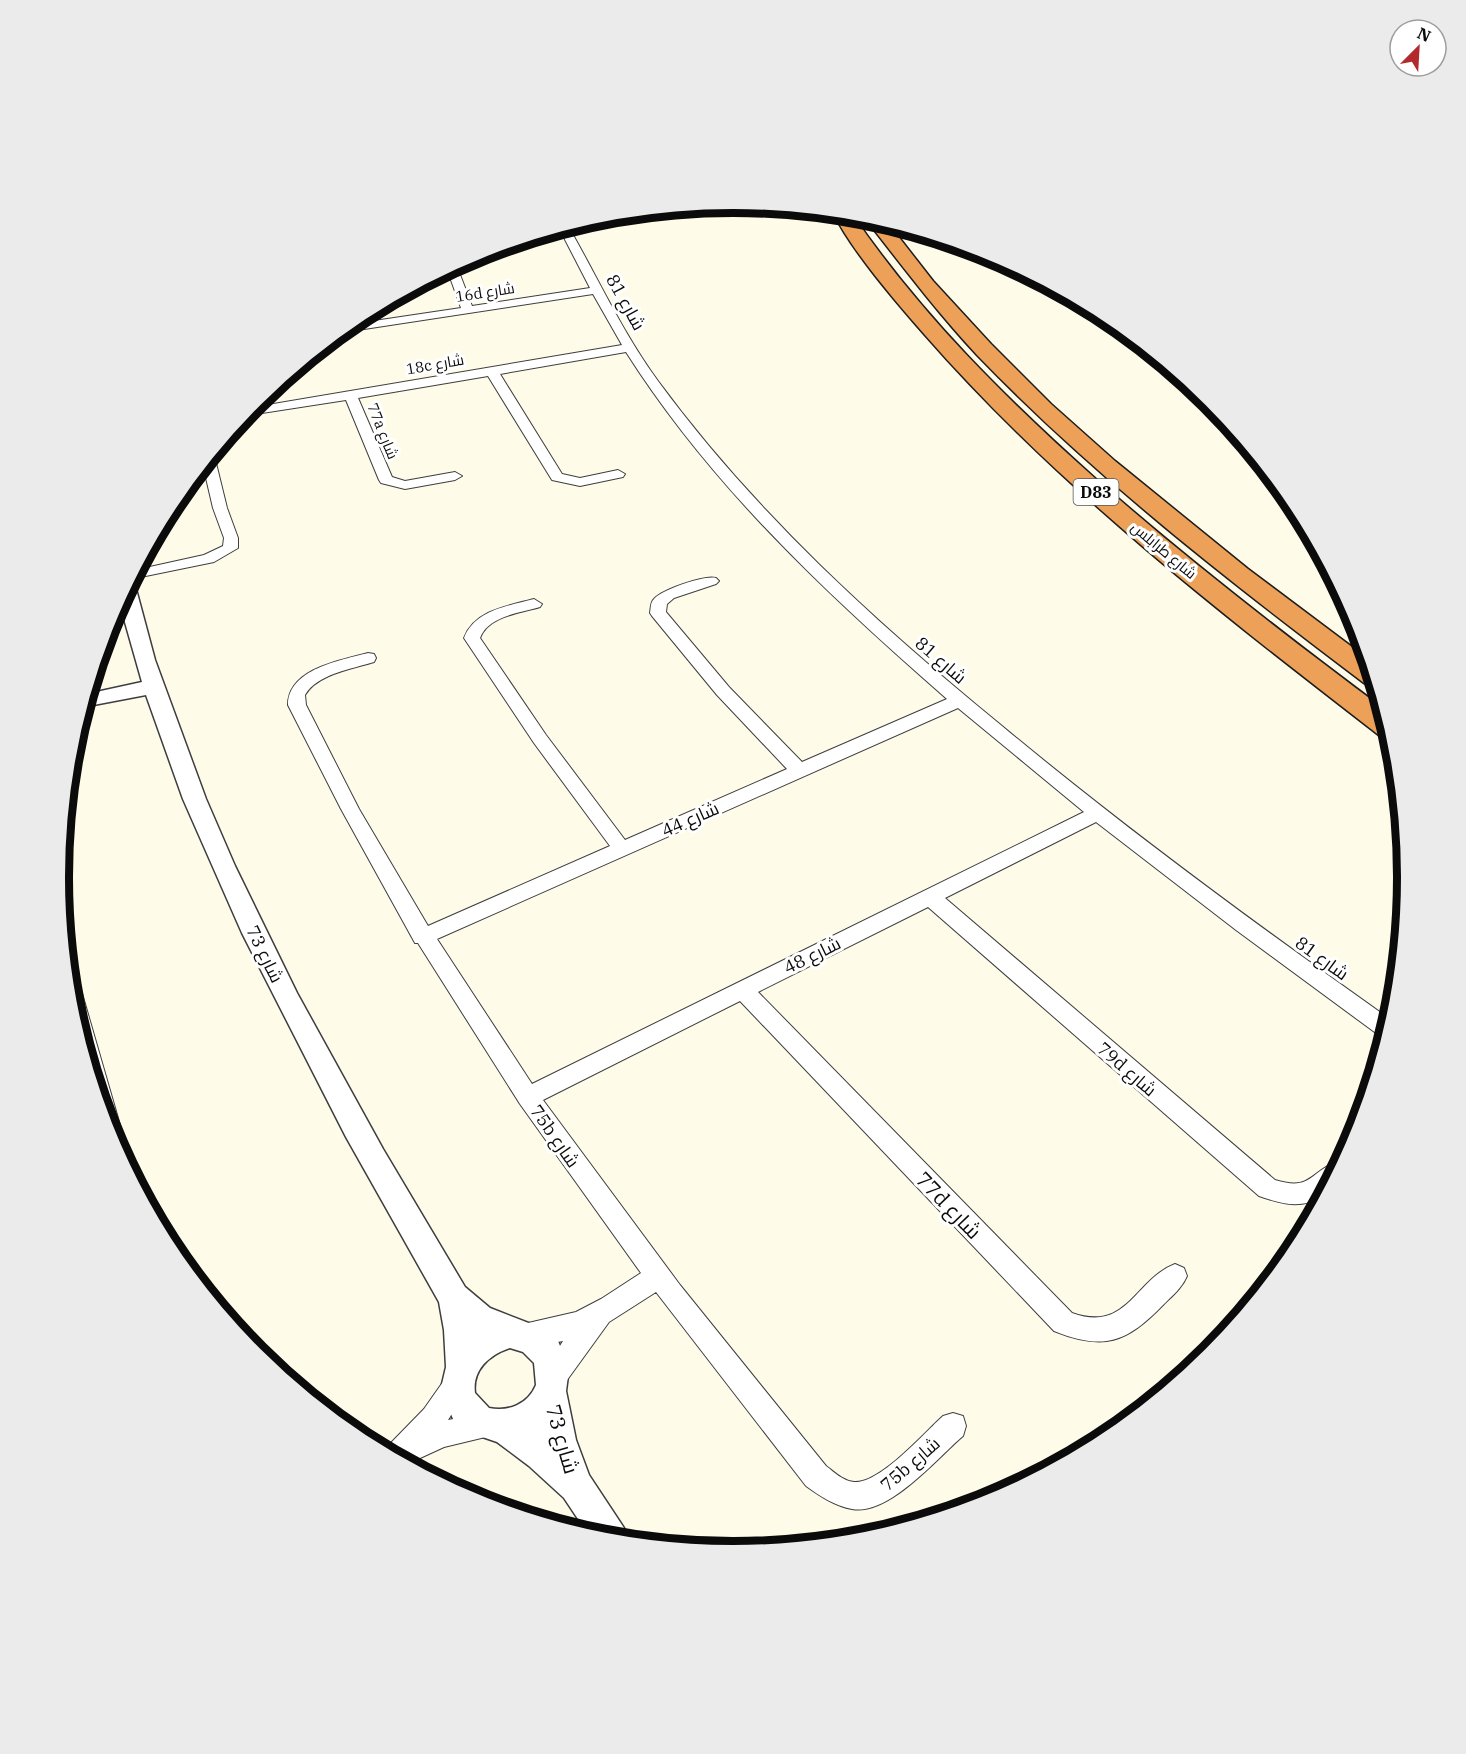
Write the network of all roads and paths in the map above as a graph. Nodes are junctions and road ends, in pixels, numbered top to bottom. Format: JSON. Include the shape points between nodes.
{"nodes":[{"id":1,"x":849,"y":224,"type":"edge"},
{"id":2,"x":884,"y":231,"type":"edge"},
{"id":3,"x":568,"y":234,"type":"edge"},
{"id":4,"x":455,"y":274,"type":"edge"},
{"id":5,"x":597,"y":290,"type":"junction"},
{"id":6,"x":468,"y":310,"type":"junction"},
{"id":7,"x":362,"y":327,"type":"edge"},
{"id":8,"x":629,"y":348,"type":"junction"},
{"id":9,"x":492,"y":371,"type":"junction"},
{"id":10,"x":350,"y":395,"type":"junction"},
{"id":11,"x":260,"y":411,"type":"edge"},
{"id":12,"x":210,"y":468,"type":"edge"},
{"id":13,"x":618,"y":474,"type":"dead end"},
{"id":14,"x":455,"y":476,"type":"dead end"},
{"id":15,"x":189,"y":564,"type":"junction"},
{"id":16,"x":142,"y":573,"type":"edge"},
{"id":17,"x":140,"y":578,"type":"edge"},
{"id":18,"x":711,"y":581,"type":"dead end"},
{"id":19,"x":129,"y":601,"type":"edge"},
{"id":20,"x":534,"y":604,"type":"dead end"},
{"id":21,"x":368,"y":658,"type":"dead end"},
{"id":22,"x":1363,"y":669,"type":"edge"},
{"id":23,"x":152,"y":684,"type":"junction"},
{"id":24,"x":94,"y":699,"type":"edge"},
{"id":25,"x":958,"y":700,"type":"junction"},
{"id":26,"x":1378,"y":720,"type":"edge"},
{"id":27,"x":799,"y":770,"type":"junction"},
{"id":28,"x":1097,"y":814,"type":"junction"},
{"id":29,"x":622,"y":849,"type":"junction"},
{"id":30,"x":930,"y":897,"type":"junction"},
{"id":31,"x":422,"y":937,"type":"junction"},
{"id":32,"x":743,"y":990,"type":"junction"},
{"id":33,"x":1380,"y":1024,"type":"edge"},
{"id":34,"x":528,"y":1097,"type":"junction"},
{"id":35,"x":1320,"y":1187,"type":"edge"},
{"id":36,"x":658,"y":1276,"type":"junction"},
{"id":37,"x":1175,"y":1276,"type":"dead end"},
{"id":38,"x":454,"y":1297,"type":"junction"},
{"id":39,"x":602,"y":1314,"type":"junction"},
{"id":40,"x":517,"y":1334,"type":"junction"},
{"id":41,"x":461,"y":1374,"type":"junction"},
{"id":42,"x":551,"y":1385,"type":"junction"},
{"id":43,"x":496,"y":1426,"type":"junction"},
{"id":44,"x":953,"y":1426,"type":"dead end"},
{"id":45,"x":400,"y":1451,"type":"edge"},
{"id":46,"x":401,"y":1452,"type":"edge"},
{"id":47,"x":576,"y":1486,"type":"junction"},
{"id":48,"x":604,"y":1528,"type":"edge"}],
"edges":[{"from":1,"to":26,"type":"highway","name":"شارع طرابلس","number":"D83","via":[[891,284],[1011,414],[1112,507],[1221,599]]},
{"from":2,"to":22,"type":"highway","name":"شارع طرابلس","number":"D83","via":[[944,308],[1020,387],[1191,536]]},
{"from":3,"to":5,"type":"street","name":"شارع 81"},
{"from":4,"to":6,"type":"street"},
{"from":5,"to":6,"type":"street","name":"16d شارع"},
{"from":5,"to":8,"type":"street","name":"شارع 81"},
{"from":6,"to":7,"type":"street","name":"16d شارع"},
{"from":8,"to":9,"type":"street","name":"18c شارع"},
{"from":8,"to":25,"type":"street","name":"شارع 81","via":[[681,420],[750,501],[841,594]]},
{"from":9,"to":10,"type":"street","name":"18c شارع"},
{"from":9,"to":13,"type":"street","via":[[557,477],[580,482]]},
{"from":10,"to":11,"type":"street","name":"18c شارع"},
{"from":10,"to":14,"type":"street","name":"77a شارع","via":[[386,480],[405,485]]},
{"from":12,"to":15,"type":"street","via":[[232,543],[218,557]]},
{"from":15,"to":16,"type":"street"},
{"from":15,"to":17,"type":"street"},
{"from":18,"to":27,"type":"street","via":[[668,595],[659,603],[658,613],[723,691]]},
{"from":19,"to":23,"type":"street","name":"شارع 73"},
{"from":20,"to":29,"type":"street","via":[[485,621],[477,626],[472,638],[540,739]]},
{"from":21,"to":31,"type":"street","name":"75b شارع","via":[[309,679],[295,699],[356,822]]},
{"from":23,"to":24,"type":"street"},
{"from":23,"to":38,"type":"street","name":"شارع 73","via":[[215,848],[289,1003],[392,1193]]},
{"from":25,"to":27,"type":"street","name":"شارع 44"},
{"from":25,"to":28,"type":"street","name":"شارع 81"},
{"from":27,"to":29,"type":"street","name":"شارع 44"},
{"from":28,"to":30,"type":"street","name":"شارع 48"},
{"from":28,"to":33,"type":"street","name":"شارع 81"},
{"from":29,"to":31,"type":"street","name":"شارع 44"},
{"from":30,"to":32,"type":"street","name":"شارع 48"},
{"from":30,"to":35,"type":"street","name":"79d شارع","via":[[1267,1188],[1296,1196]]},
{"from":31,"to":34,"type":"street","name":"75b شارع"},
{"from":32,"to":34,"type":"street","name":"شارع 48"},
{"from":32,"to":37,"type":"street","name":"77d شارع","via":[[1063,1322],[1094,1332],[1110,1330],[1122,1324]]},
{"from":34,"to":36,"type":"street","name":"75b شارع"},
{"from":36,"to":39,"type":"street"},
{"from":36,"to":44,"type":"street","name":"75b شارع","via":[[816,1476],[843,1494],[875,1494]]},
{"from":38,"to":40,"type":"street","name":"شارع 73","via":[[479,1318]]},
{"from":38,"to":41,"type":"street","name":"شارع 73"},
{"from":39,"to":40,"type":"street","via":[[564,1329]]},
{"from":39,"to":42,"type":"street","via":[[576,1344]]},
{"from":40,"to":41,"type":"street","via":[[495,1336],[482,1343],[471,1353]]},
{"from":40,"to":42,"type":"street","via":[[537,1341],[546,1351],[552,1364]]},
{"from":41,"to":43,"type":"street","via":[[460,1396],[466,1409],[476,1419]]},
{"from":41,"to":45,"type":"street","via":[[433,1418]]},
{"from":42,"to":43,"type":"street","via":[[543,1406],[531,1416],[518,1424]]},
{"from":42,"to":47,"type":"street","name":"شارع 73","via":[[559,1440]]},
{"from":43,"to":46,"type":"street","via":[[444,1434]]},
{"from":43,"to":47,"type":"street","name":"شارع 73","via":[[541,1454]]},
{"from":47,"to":48,"type":"street","name":"شارع 73"}]}
